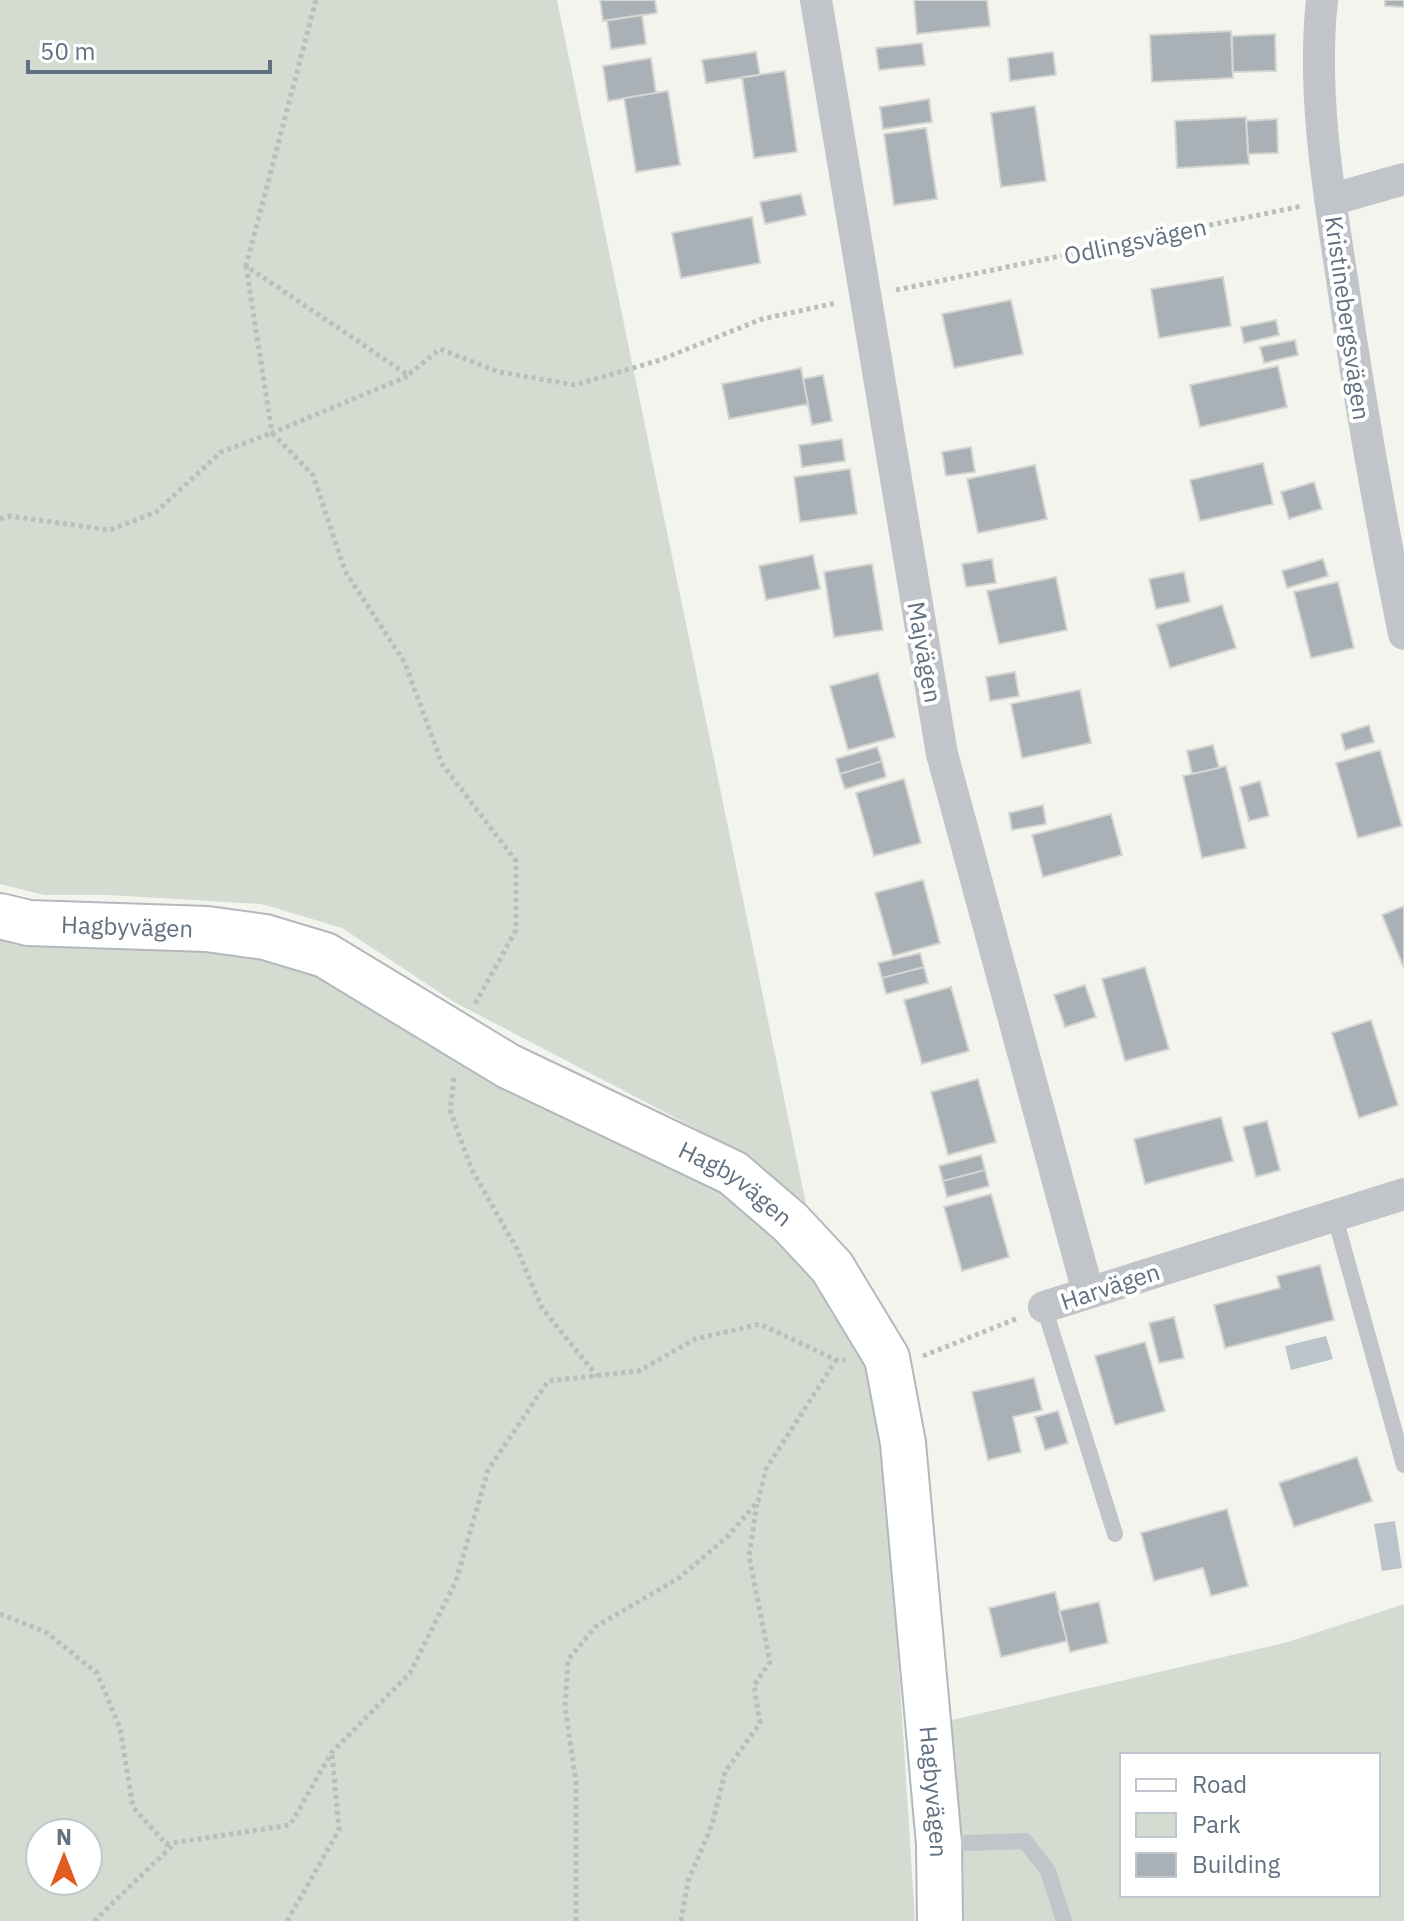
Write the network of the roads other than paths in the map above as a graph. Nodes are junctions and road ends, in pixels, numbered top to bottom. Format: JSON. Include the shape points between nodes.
{"nodes":[{"id":1,"x":816,"y":0,"type":"edge"},
{"id":2,"x":1322,"y":0,"type":"edge"},
{"id":3,"x":1404,"y":179,"type":"edge"},
{"id":4,"x":1330,"y":200,"type":"junction"},
{"id":5,"x":1404,"y":634,"type":"edge"},
{"id":6,"x":0,"y":916,"type":"edge"},
{"id":7,"x":1404,"y":1194,"type":"edge"},
{"id":8,"x":1334,"y":1214,"type":"junction"},
{"id":9,"x":1088,"y":1292,"type":"junction"},
{"id":10,"x":1044,"y":1307,"type":"joint"},
{"id":11,"x":1404,"y":1465,"type":"edge"},
{"id":12,"x":1115,"y":1534,"type":"dead end"},
{"id":13,"x":939,"y":1844,"type":"junction"},
{"id":14,"x":940,"y":1921,"type":"edge"},
{"id":15,"x":1064,"y":1921,"type":"edge"}],
"edges":[{"from":1,"to":9,"type":"street","name":"Majvägen","via":[[942,754]]},
{"from":2,"to":4,"type":"street","name":"Kristinebergsvägen","via":[[1318,40]]},
{"from":3,"to":4,"type":"street"},
{"from":4,"to":5,"type":"street","name":"Kristinebergsvägen","via":[[1366,441]]},
{"from":6,"to":13,"type":"street","name":"Hagbyvägen","via":[[29,923],[207,929],[265,937],[325,955],[508,1066],[733,1173],[791,1223],[832,1267],[887,1358],[903,1443]]},
{"from":7,"to":8,"type":"street","name":"Harvägen"},
{"from":8,"to":9,"type":"street","name":"Harvägen"},
{"from":8,"to":11,"type":"lane"},
{"from":9,"to":10,"type":"street","name":"Harvägen"},
{"from":10,"to":12,"type":"lane","name":"Harvägen"},
{"from":13,"to":14,"type":"street","name":"Hagbyvägen"},
{"from":13,"to":15,"type":"lane","via":[[1025,1841],[1048,1871]]}]}
